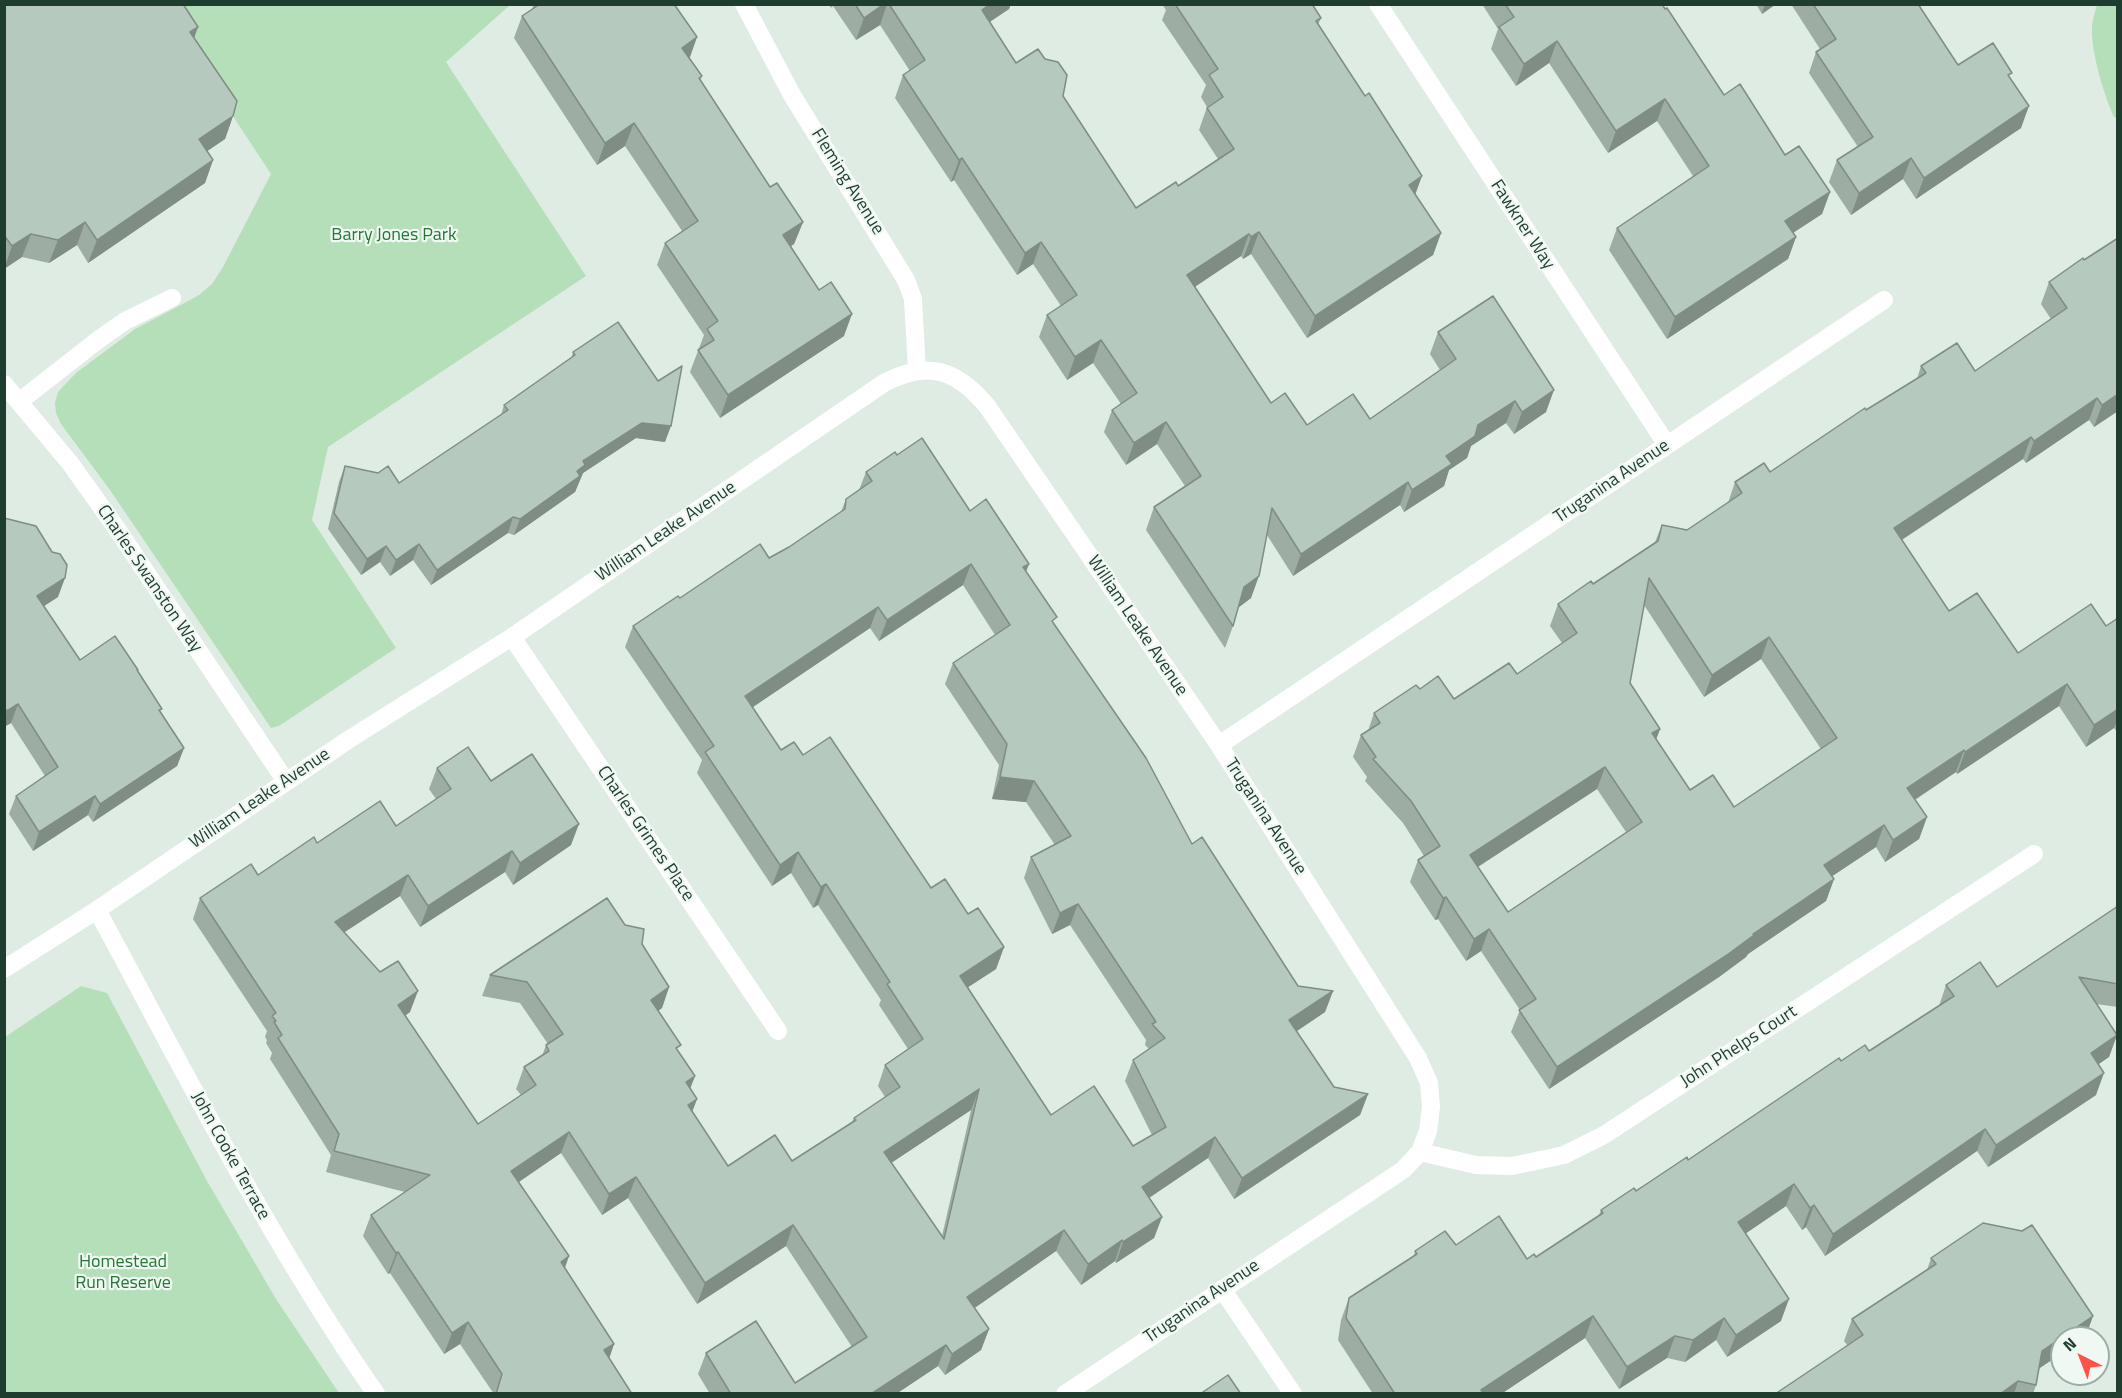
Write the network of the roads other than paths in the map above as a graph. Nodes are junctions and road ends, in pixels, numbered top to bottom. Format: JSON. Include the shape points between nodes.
{"nodes":[{"id":1,"x":744,"y":4,"type":"edge"},
{"id":2,"x":1378,"y":4,"type":"edge"},
{"id":3,"x":172,"y":298,"type":"dead end"},
{"id":4,"x":1884,"y":300,"type":"dead end"},
{"id":5,"x":916,"y":370,"type":"junction"},
{"id":6,"x":4,"y":384,"type":"edge"},
{"id":7,"x":20,"y":401,"type":"junction"},
{"id":8,"x":1666,"y":445,"type":"junction"},
{"id":9,"x":512,"y":637,"type":"junction"},
{"id":10,"x":1219,"y":746,"type":"junction"},
{"id":11,"x":285,"y":780,"type":"junction"},
{"id":12,"x":2034,"y":854,"type":"dead end"},
{"id":13,"x":97,"y":910,"type":"junction"},
{"id":14,"x":4,"y":969,"type":"edge"},
{"id":15,"x":778,"y":1031,"type":"dead end"},
{"id":16,"x":1420,"y":1152,"type":"junction"},
{"id":17,"x":1222,"y":1289,"type":"junction"},
{"id":18,"x":376,"y":1394,"type":"edge"},
{"id":19,"x":1065,"y":1394,"type":"edge"},
{"id":20,"x":1293,"y":1394,"type":"edge"}],
"edges":[{"from":1,"to":5,"type":"street","name":"Fleming Avenue","via":[[792,95],[906,280],[913,299]]},
{"from":2,"to":8,"type":"street","name":"Fawkner Way"},
{"from":3,"to":7,"type":"street","via":[[125,321]]},
{"from":4,"to":8,"type":"street","name":"Truganina Avenue"},
{"from":5,"to":9,"type":"street","name":"William Leake Avenue","via":[[884,383]]},
{"from":5,"to":10,"type":"street","name":"William Leake Avenue","via":[[950,375],[967,385],[987,406]]},
{"from":6,"to":7,"type":"street","name":"Charles Swanston Way"},
{"from":7,"to":11,"type":"street","name":"Charles Swanston Way","via":[[117,529]]},
{"from":8,"to":10,"type":"street","name":"Truganina Avenue"},
{"from":9,"to":11,"type":"street","name":"William Leake Avenue"},
{"from":9,"to":15,"type":"street","name":"Charles Grimes Place"},
{"from":10,"to":16,"type":"street","name":"Truganina Avenue","via":[[1419,1058],[1429,1083],[1431,1107]]},
{"from":11,"to":13,"type":"street","name":"William Leake Avenue"},
{"from":12,"to":16,"type":"street","name":"John Phelps Court","via":[[1604,1135],[1564,1155],[1512,1166],[1476,1165]]},
{"from":13,"to":14,"type":"street","name":"William Leake Avenue"},
{"from":13,"to":18,"type":"street","name":"John Cooke Terrace","via":[[243,1182]]},
{"from":16,"to":17,"type":"street","name":"Truganina Avenue","via":[[1403,1170]]},
{"from":17,"to":19,"type":"street","name":"Truganina Avenue"},
{"from":17,"to":20,"type":"street"}]}
